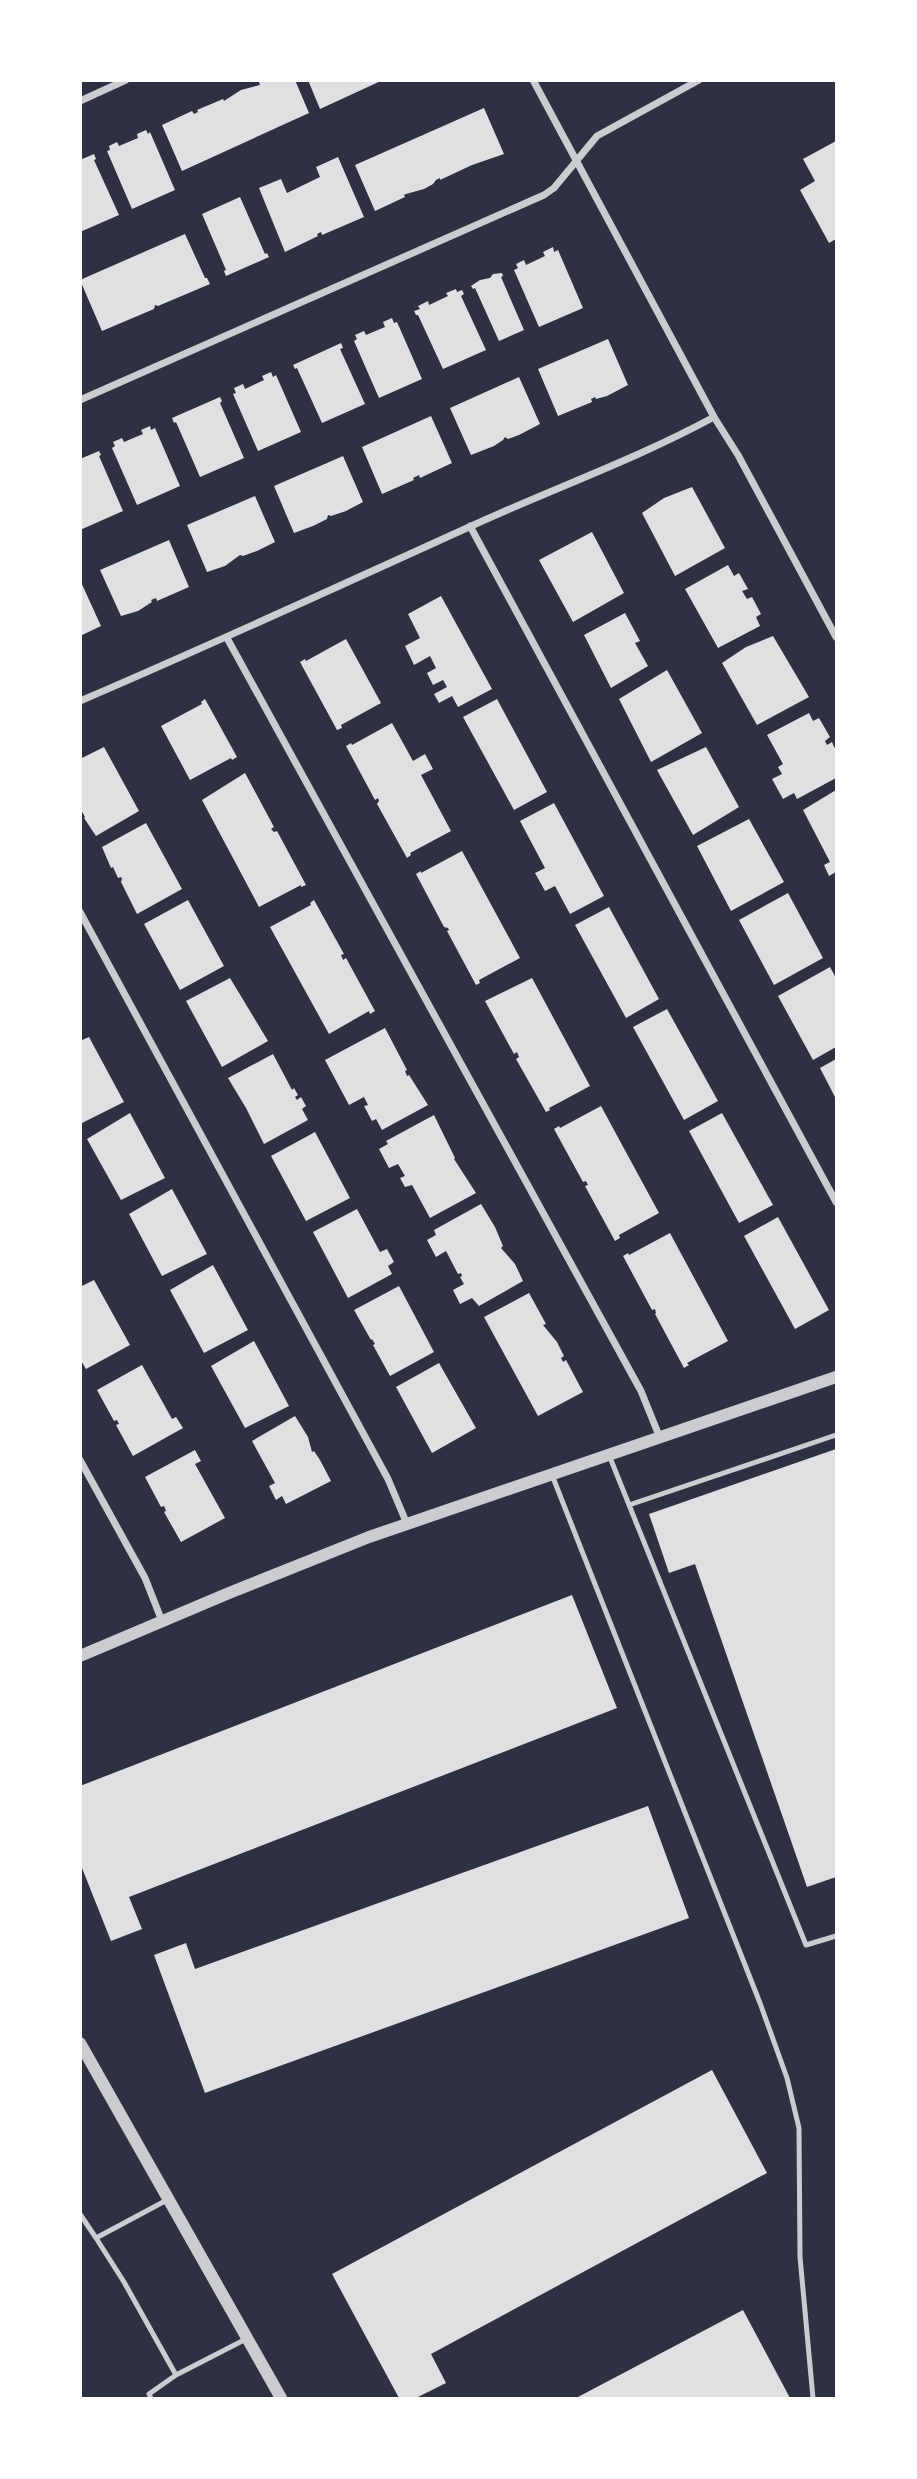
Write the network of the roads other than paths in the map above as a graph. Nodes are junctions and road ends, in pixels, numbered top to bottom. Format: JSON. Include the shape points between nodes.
{"nodes":[{"id":1,"x":126,"y":80,"type":"edge"},
{"id":2,"x":533,"y":80,"type":"edge"},
{"id":3,"x":699,"y":80,"type":"edge"},
{"id":4,"x":80,"y":101,"type":"edge"},
{"id":5,"x":576,"y":162,"type":"junction"},
{"id":6,"x":80,"y":400,"type":"edge"},
{"id":7,"x":714,"y":416,"type":"junction"},
{"id":8,"x":470,"y":526,"type":"junction"},
{"id":9,"x":836,"y":637,"type":"edge"},
{"id":10,"x":228,"y":638,"type":"junction"},
{"id":11,"x":80,"y":701,"type":"edge"},
{"id":12,"x":80,"y":912,"type":"edge"},
{"id":13,"x":836,"y":1202,"type":"edge"},
{"id":14,"x":836,"y":1377,"type":"edge"},
{"id":15,"x":836,"y":1435,"type":"edge"},
{"id":16,"x":660,"y":1438,"type":"junction"},
{"id":17,"x":609,"y":1455,"type":"junction"},
{"id":18,"x":80,"y":1460,"type":"edge"},
{"id":19,"x":552,"y":1475,"type":"junction"},
{"id":20,"x":629,"y":1506,"type":"junction"},
{"id":21,"x":407,"y":1524,"type":"junction"},
{"id":22,"x":162,"y":1621,"type":"junction"},
{"id":23,"x":80,"y":1656,"type":"edge"},
{"id":24,"x":836,"y":1936,"type":"edge"},
{"id":25,"x":80,"y":2043,"type":"edge"},
{"id":26,"x":169,"y":2199,"type":"junction"},
{"id":27,"x":80,"y":2214,"type":"edge"},
{"id":28,"x":96,"y":2238,"type":"junction"},
{"id":29,"x":248,"y":2338,"type":"junction"},
{"id":30,"x":176,"y":2375,"type":"junction"},
{"id":31,"x":151,"y":2399,"type":"edge"},
{"id":32,"x":281,"y":2399,"type":"edge"},
{"id":33,"x":813,"y":2399,"type":"edge"}],
"edges":[{"from":1,"to":4,"type":"street"},
{"from":2,"to":5,"type":"street"},
{"from":3,"to":5,"type":"street","via":[[597,136]]},
{"from":5,"to":6,"type":"street","via":[[544,194]]},
{"from":5,"to":7,"type":"street"},
{"from":7,"to":8,"type":"street","via":[[675,438]]},
{"from":7,"to":9,"type":"street"},
{"from":8,"to":10,"type":"street"},
{"from":8,"to":13,"type":"street"},
{"from":10,"to":11,"type":"street"},
{"from":10,"to":16,"type":"street","via":[[640,1391]]},
{"from":12,"to":21,"type":"street","via":[[388,1479]]},
{"from":14,"to":16,"type":"street"},
{"from":15,"to":20,"type":"lane"},
{"from":16,"to":17,"type":"street"},
{"from":17,"to":19,"type":"street"},
{"from":17,"to":20,"type":"lane"},
{"from":18,"to":22,"type":"street","via":[[145,1578]]},
{"from":19,"to":21,"type":"street"},
{"from":19,"to":33,"type":"lane","via":[[787,2078],[799,2127],[800,2258]]},
{"from":20,"to":24,"type":"lane","via":[[806,1945]]},
{"from":21,"to":22,"type":"street"},
{"from":22,"to":23,"type":"street"},
{"from":25,"to":26,"type":"street"},
{"from":26,"to":28,"type":"lane"},
{"from":26,"to":29,"type":"street"},
{"from":27,"to":28,"type":"lane"},
{"from":28,"to":30,"type":"lane"},
{"from":29,"to":30,"type":"lane"},
{"from":29,"to":32,"type":"street"},
{"from":30,"to":31,"type":"lane","via":[[149,2394]]}]}
